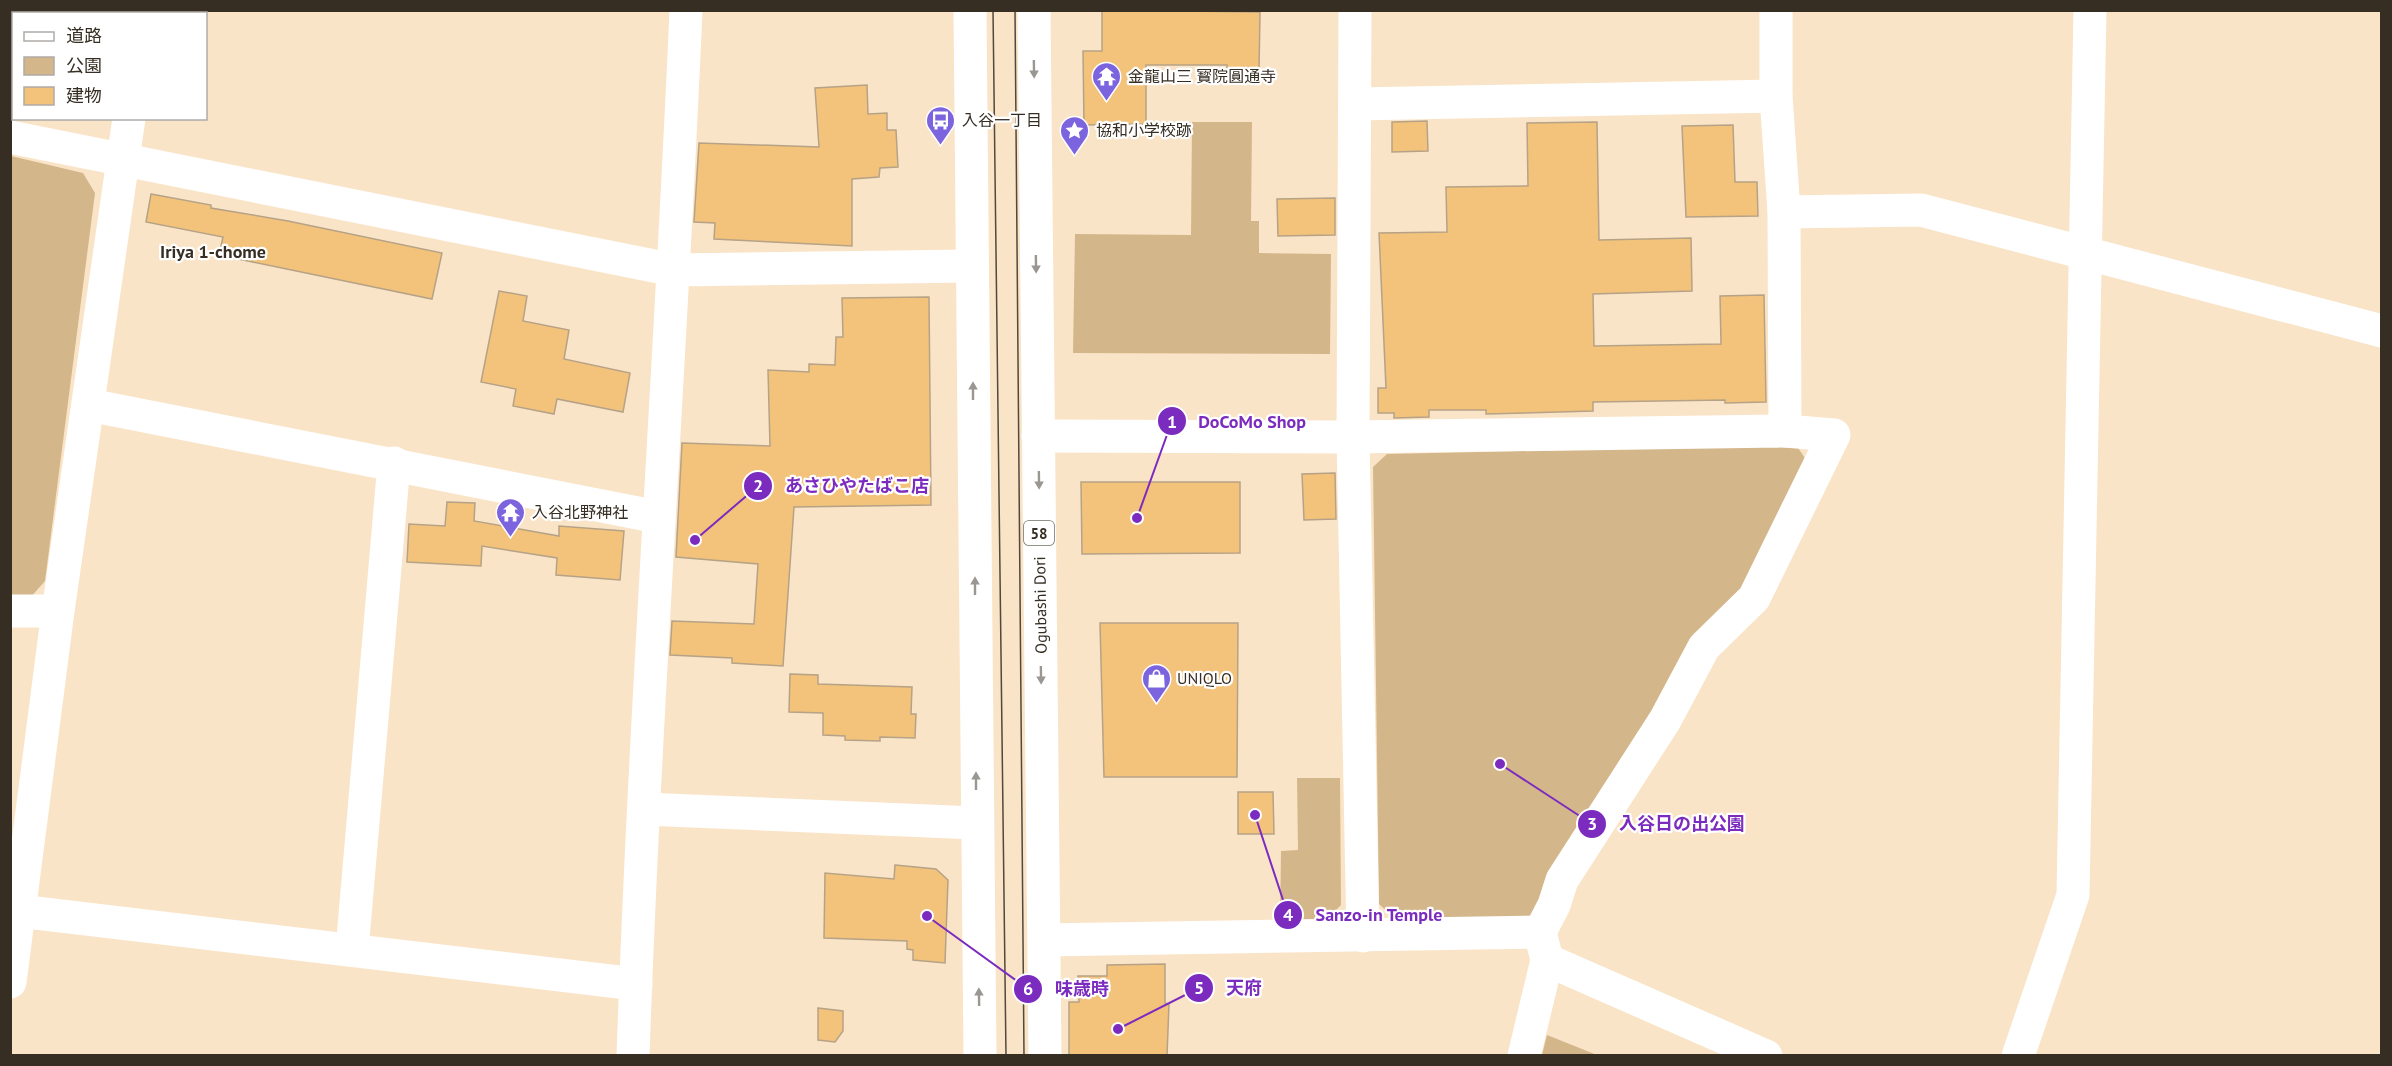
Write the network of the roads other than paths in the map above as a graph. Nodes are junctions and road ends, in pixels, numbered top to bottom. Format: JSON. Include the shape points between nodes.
{"nodes":[{"id":1,"x":686,"y":10,"type":"edge"},
{"id":2,"x":970,"y":10,"type":"edge"},
{"id":3,"x":1034,"y":10,"type":"edge"},
{"id":4,"x":1355,"y":10,"type":"edge"},
{"id":5,"x":1776,"y":10,"type":"edge"},
{"id":6,"x":2090,"y":10,"type":"edge"},
{"id":7,"x":1776,"y":96,"type":"junction"},
{"id":8,"x":1355,"y":104,"type":"junction"},
{"id":9,"x":129,"y":120,"type":"edge"},
{"id":10,"x":10,"y":137,"type":"edge"},
{"id":11,"x":123,"y":161,"type":"junction"},
{"id":12,"x":1784,"y":212,"type":"junction"},
{"id":13,"x":2086,"y":255,"type":"junction"},
{"id":14,"x":972,"y":266,"type":"junction"},
{"id":15,"x":674,"y":270,"type":"junction"},
{"id":16,"x":2382,"y":331,"type":"edge"},
{"id":17,"x":89,"y":405,"type":"junction"},
{"id":18,"x":1785,"y":431,"type":"junction"},
{"id":19,"x":1038,"y":436,"type":"junction"},
{"id":20,"x":1353,"y":436,"type":"junction"},
{"id":21,"x":394,"y":463,"type":"junction"},
{"id":22,"x":658,"y":517,"type":"junction"},
{"id":23,"x":10,"y":611,"type":"edge"},
{"id":24,"x":58,"y":611,"type":"junction"},
{"id":25,"x":644,"y":809,"type":"junction"},
{"id":26,"x":976,"y":823,"type":"junction"},
{"id":27,"x":19,"y":911,"type":"junction"},
{"id":28,"x":1363,"y":936,"type":"junction"},
{"id":29,"x":1044,"y":940,"type":"junction"},
{"id":30,"x":1543,"y":946,"type":"junction"},
{"id":31,"x":352,"y":950,"type":"junction"},
{"id":32,"x":10,"y":982,"type":"edge"},
{"id":33,"x":636,"y":984,"type":"junction"},
{"id":34,"x":633,"y":1056,"type":"edge"},
{"id":35,"x":980,"y":1056,"type":"edge"},
{"id":36,"x":1045,"y":1056,"type":"edge"},
{"id":37,"x":1524,"y":1056,"type":"edge"},
{"id":38,"x":1766,"y":1056,"type":"edge"},
{"id":39,"x":2018,"y":1056,"type":"edge"}],
"edges":[{"from":1,"to":15,"type":"street"},
{"from":2,"to":14,"type":"street"},
{"from":3,"to":19,"type":"street","name":"Ogubashi Dori","number":"58","one_way":true},
{"from":4,"to":8,"type":"street"},
{"from":5,"to":7,"type":"street"},
{"from":6,"to":13,"type":"street"},
{"from":7,"to":8,"type":"street"},
{"from":7,"to":12,"type":"street"},
{"from":8,"to":20,"type":"street"},
{"from":9,"to":11,"type":"street"},
{"from":10,"to":11,"type":"street"},
{"from":11,"to":15,"type":"street"},
{"from":11,"to":17,"type":"street"},
{"from":12,"to":13,"type":"street","via":[[1921,210]]},
{"from":12,"to":18,"type":"street"},
{"from":13,"to":16,"type":"street"},
{"from":13,"to":39,"type":"street","via":[[2073,895]]},
{"from":14,"to":15,"type":"street"},
{"from":26,"to":14,"type":"street","one_way":true},
{"from":15,"to":22,"type":"street"},
{"from":17,"to":21,"type":"street"},
{"from":17,"to":24,"type":"street"},
{"from":18,"to":20,"type":"street"},
{"from":18,"to":30,"type":"street","via":[[1834,435],[1754,598],[1704,647],[1665,720],[1562,880]]},
{"from":19,"to":20,"type":"street"},
{"from":19,"to":29,"type":"street","name":"Ogubashi Dori","number":"58","one_way":true},
{"from":20,"to":28,"type":"street"},
{"from":21,"to":22,"type":"street"},
{"from":21,"to":31,"type":"street"},
{"from":22,"to":25,"type":"street"},
{"from":23,"to":24,"type":"street"},
{"from":24,"to":27,"type":"street"},
{"from":25,"to":26,"type":"street"},
{"from":25,"to":33,"type":"street"},
{"from":35,"to":26,"type":"street","one_way":true},
{"from":27,"to":31,"type":"street"},
{"from":27,"to":32,"type":"street"},
{"from":28,"to":29,"type":"street"},
{"from":28,"to":30,"type":"street"},
{"from":29,"to":36,"type":"street","name":"Ogubashi Dori","number":"58"},
{"from":30,"to":37,"type":"street"},
{"from":30,"to":38,"type":"street"},
{"from":31,"to":33,"type":"street"},
{"from":33,"to":34,"type":"street"}]}
